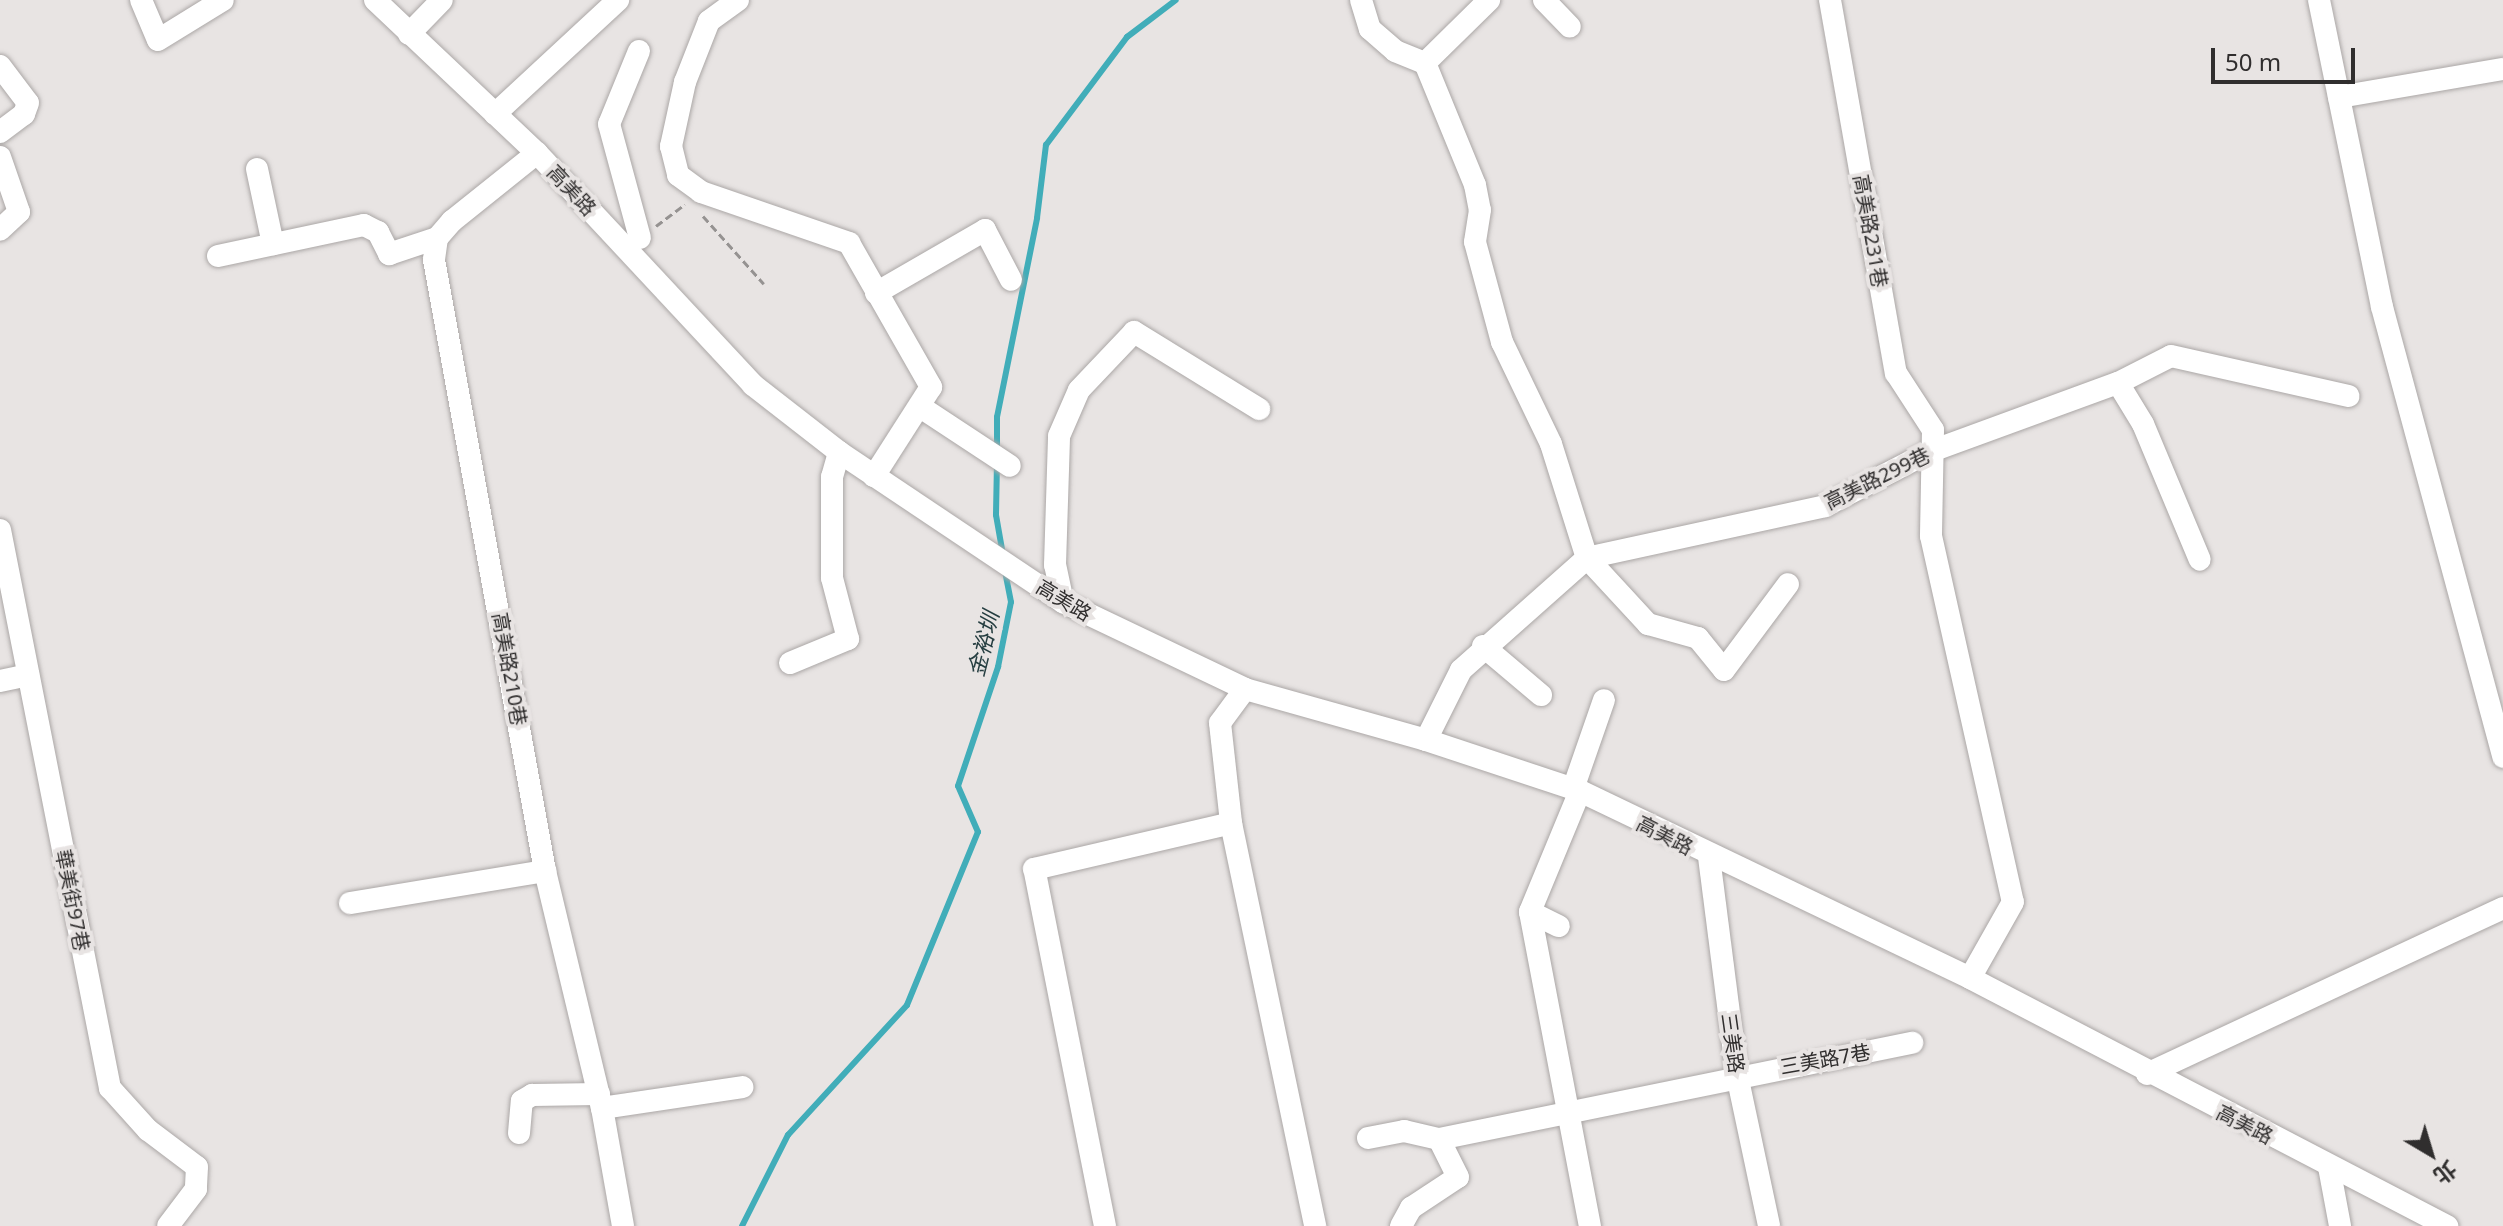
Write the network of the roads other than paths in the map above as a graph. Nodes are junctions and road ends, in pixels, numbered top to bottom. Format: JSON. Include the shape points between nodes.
{"nodes":[{"id":1,"x":141,"y":0,"type":"edge"},
{"id":2,"x":223,"y":0,"type":"edge"},
{"id":3,"x":375,"y":0,"type":"edge"},
{"id":4,"x":442,"y":0,"type":"edge"},
{"id":5,"x":618,"y":0,"type":"edge"},
{"id":6,"x":738,"y":0,"type":"edge"},
{"id":7,"x":1361,"y":0,"type":"edge"},
{"id":8,"x":1489,"y":0,"type":"edge"},
{"id":9,"x":1544,"y":0,"type":"edge"},
{"id":10,"x":1830,"y":0,"type":"edge"},
{"id":11,"x":2319,"y":0,"type":"edge"},
{"id":12,"x":1570,"y":27,"type":"dead end"},
{"id":13,"x":409,"y":34,"type":"junction"},
{"id":14,"x":639,"y":51,"type":"dead end"},
{"id":15,"x":1425,"y":63,"type":"junction"},
{"id":16,"x":0,"y":66,"type":"edge"},
{"id":17,"x":2503,"y":69,"type":"edge"},
{"id":18,"x":2339,"y":97,"type":"junction"},
{"id":19,"x":495,"y":114,"type":"junction"},
{"id":20,"x":0,"y":132,"type":"edge"},
{"id":21,"x":537,"y":153,"type":"junction"},
{"id":22,"x":0,"y":157,"type":"edge"},
{"id":23,"x":257,"y":169,"type":"dead end"},
{"id":24,"x":0,"y":230,"type":"edge"},
{"id":25,"x":437,"y":238,"type":"junction"},
{"id":26,"x":640,"y":238,"type":"road end"},
{"id":27,"x":273,"y":244,"type":"junction"},
{"id":28,"x":218,"y":256,"type":"dead end"},
{"id":29,"x":1011,"y":280,"type":"dead end"},
{"id":30,"x":876,"y":293,"type":"junction"},
{"id":31,"x":2118,"y":383,"type":"junction"},
{"id":32,"x":2349,"y":396,"type":"dead end"},
{"id":33,"x":922,"y":408,"type":"junction"},
{"id":34,"x":1259,"y":409,"type":"dead end"},
{"id":35,"x":839,"y":452,"type":"junction"},
{"id":36,"x":1929,"y":452,"type":"junction"},
{"id":37,"x":1010,"y":466,"type":"dead end"},
{"id":38,"x":874,"y":476,"type":"junction"},
{"id":39,"x":0,"y":530,"type":"edge"},
{"id":40,"x":1587,"y":558,"type":"junction"},
{"id":41,"x":2200,"y":560,"type":"dead end"},
{"id":42,"x":1788,"y":584,"type":"dead end"},
{"id":43,"x":1063,"y":602,"type":"junction"},
{"id":44,"x":1483,"y":646,"type":"junction"},
{"id":45,"x":790,"y":663,"type":"dead end"},
{"id":46,"x":28,"y":675,"type":"junction"},
{"id":47,"x":0,"y":681,"type":"edge"},
{"id":48,"x":1245,"y":689,"type":"junction"},
{"id":49,"x":1541,"y":695,"type":"dead end"},
{"id":50,"x":1604,"y":700,"type":"dead end"},
{"id":51,"x":1426,"y":740,"type":"junction"},
{"id":52,"x":2503,"y":757,"type":"edge"},
{"id":53,"x":1576,"y":790,"type":"junction"},
{"id":54,"x":1231,"y":823,"type":"junction"},
{"id":55,"x":1709,"y":857,"type":"junction"},
{"id":56,"x":545,"y":871,"type":"junction"},
{"id":57,"x":350,"y":903,"type":"dead end"},
{"id":58,"x":2503,"y":908,"type":"edge"},
{"id":59,"x":1530,"y":912,"type":"junction"},
{"id":60,"x":1559,"y":926,"type":"dead end"},
{"id":61,"x":1970,"y":978,"type":"junction"},
{"id":62,"x":1912,"y":1043,"type":"dead end"},
{"id":63,"x":2147,"y":1074,"type":"junction"},
{"id":64,"x":1737,"y":1075,"type":"junction"},
{"id":65,"x":742,"y":1087,"type":"dead end"},
{"id":66,"x":600,"y":1101,"type":"junction"},
{"id":67,"x":1572,"y":1114,"type":"junction"},
{"id":68,"x":519,"y":1133,"type":"dead end"},
{"id":69,"x":1368,"y":1138,"type":"dead end"},
{"id":70,"x":1439,"y":1139,"type":"junction"},
{"id":71,"x":2329,"y":1167,"type":"junction"},
{"id":72,"x":168,"y":1226,"type":"edge"},
{"id":73,"x":623,"y":1226,"type":"edge"},
{"id":74,"x":1105,"y":1226,"type":"edge"},
{"id":75,"x":1315,"y":1226,"type":"edge"},
{"id":76,"x":1401,"y":1226,"type":"edge"},
{"id":77,"x":1590,"y":1226,"type":"edge"},
{"id":78,"x":1769,"y":1226,"type":"edge"},
{"id":79,"x":2340,"y":1226,"type":"edge"},
{"id":80,"x":2447,"y":1226,"type":"edge"}],
"edges":[{"from":1,"to":2,"type":"street","via":[[158,40]]},
{"from":3,"to":13,"type":"street","name":"高美路"},
{"from":4,"to":13,"type":"street"},
{"from":5,"to":19,"type":"street"},
{"from":6,"to":30,"type":"street","via":[[709,21],[685,82],[671,146],[678,175],[695,196],[849,243]]},
{"from":7,"to":15,"type":"street","via":[[1370,29],[1395,51]]},
{"from":8,"to":15,"type":"street"},
{"from":9,"to":12,"type":"street"},
{"from":10,"to":36,"type":"street","name":"高美路231巷","via":[[1896,373],[1933,430]]},
{"from":11,"to":18,"type":"street"},
{"from":13,"to":19,"type":"street","name":"高美路"},
{"from":14,"to":26,"type":"street","name":"高美路","via":[[609,124]]},
{"from":15,"to":40,"type":"street","via":[[1475,185],[1480,210],[1475,242],[1502,342],[1551,444]]},
{"from":16,"to":20,"type":"street","via":[[28,103],[24,114]]},
{"from":17,"to":18,"type":"street"},
{"from":18,"to":52,"type":"street","via":[[2382,307]]},
{"from":19,"to":21,"type":"street","name":"高美路"},
{"from":21,"to":25,"type":"street"},
{"from":21,"to":35,"type":"street","name":"高美路","via":[[717,351]]},
{"from":22,"to":24,"type":"street","via":[[19,212]]},
{"from":23,"to":27,"type":"street"},
{"from":25,"to":27,"type":"street","via":[[389,254],[378,232],[364,225]]},
{"from":25,"to":56,"type":"street","name":"高美路210巷","via":[[434,260]]},
{"from":27,"to":28,"type":"street"},
{"from":29,"to":30,"type":"street","via":[[985,230]]},
{"from":30,"to":33,"type":"street","via":[[931,387]]},
{"from":31,"to":32,"type":"street","name":"高美路299巷","via":[[2171,356]]},
{"from":31,"to":36,"type":"street","name":"高美路299巷"},
{"from":31,"to":41,"type":"street","via":[[2143,424]]},
{"from":33,"to":37,"type":"street"},
{"from":33,"to":38,"type":"street"},
{"from":34,"to":43,"type":"street","via":[[1134,332],[1079,390],[1059,436],[1055,565]]},
{"from":35,"to":38,"type":"street","name":"高美路"},
{"from":35,"to":45,"type":"street","via":[[832,477],[832,578],[848,639]]},
{"from":36,"to":40,"type":"street","name":"高美路299巷","via":[[1825,506]]},
{"from":36,"to":61,"type":"street","name":"高美路231巷","via":[[1931,536],[2013,902]]},
{"from":38,"to":43,"type":"street","name":"高美路"},
{"from":39,"to":46,"type":"street","name":"華美街97巷"},
{"from":40,"to":42,"type":"street","via":[[1648,624],[1698,638],[1724,670]]},
{"from":40,"to":44,"type":"street","name":"高美路299巷"},
{"from":43,"to":48,"type":"street","name":"高美路"},
{"from":44,"to":49,"type":"street"},
{"from":44,"to":51,"type":"street","name":"高美路299巷","via":[[1461,670]]},
{"from":46,"to":47,"type":"street"},
{"from":46,"to":72,"type":"street","name":"華美街97巷","via":[[110,1088],[148,1130],[197,1167],[196,1189]]},
{"from":48,"to":51,"type":"street","name":"高美路"},
{"from":48,"to":54,"type":"street","via":[[1220,723]]},
{"from":50,"to":53,"type":"street"},
{"from":51,"to":53,"type":"street","name":"高美路"},
{"from":53,"to":55,"type":"street","name":"高美路"},
{"from":53,"to":59,"type":"street"},
{"from":54,"to":74,"type":"street","via":[[1034,869]]},
{"from":54,"to":75,"type":"street","via":[[1301,1180]]},
{"from":55,"to":61,"type":"street","name":"高美路"},
{"from":55,"to":64,"type":"street","name":"三美路"},
{"from":56,"to":57,"type":"street"},
{"from":56,"to":66,"type":"street","name":"高美路210巷"},
{"from":58,"to":63,"type":"street"},
{"from":59,"to":60,"type":"street"},
{"from":59,"to":67,"type":"street"},
{"from":61,"to":63,"type":"street","name":"高美路"},
{"from":62,"to":64,"type":"street","name":"三美路7巷"},
{"from":63,"to":71,"type":"street","name":"高美路"},
{"from":64,"to":67,"type":"street","name":"三美路7巷"},
{"from":64,"to":78,"type":"street","name":"三美路"},
{"from":65,"to":66,"type":"street"},
{"from":66,"to":68,"type":"street","via":[[532,1095],[522,1101]]},
{"from":66,"to":73,"type":"street","name":"高美路210巷"},
{"from":67,"to":70,"type":"street","name":"三美路7巷"},
{"from":67,"to":77,"type":"street"},
{"from":69,"to":70,"type":"street","via":[[1404,1131]]},
{"from":70,"to":76,"type":"street","via":[[1458,1177],[1411,1208]]},
{"from":71,"to":79,"type":"street"},
{"from":71,"to":80,"type":"street","name":"高美路"}]}
